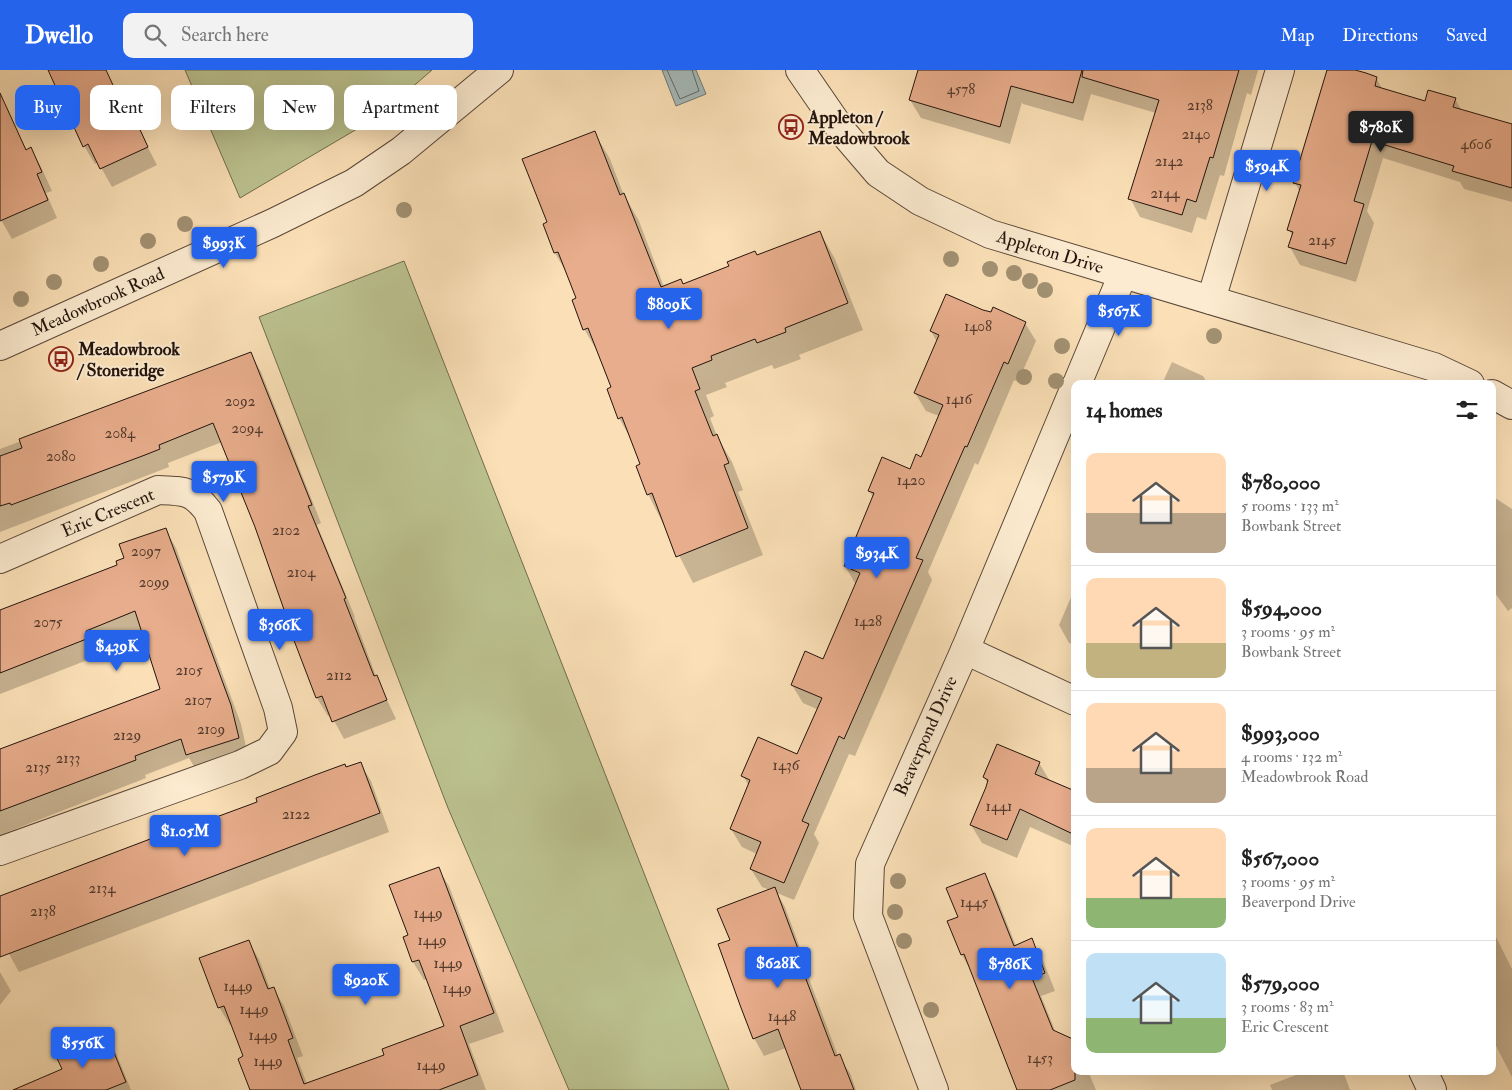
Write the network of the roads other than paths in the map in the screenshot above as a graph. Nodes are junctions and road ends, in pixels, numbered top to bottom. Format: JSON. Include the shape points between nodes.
{"nodes":[{"id":1,"x":499,"y":70,"type":"edge"},
{"id":2,"x":800,"y":70,"type":"edge"},
{"id":3,"x":1280,"y":70,"type":"edge"},
{"id":4,"x":1122,"y":274,"type":"junction"},
{"id":5,"x":1211,"y":300,"type":"junction"},
{"id":6,"x":0,"y":346,"type":"edge"},
{"id":7,"x":1078,"y":380,"type":"edge"},
{"id":8,"x":1462,"y":380,"type":"edge"},
{"id":9,"x":1496,"y":396,"type":"edge"},
{"id":10,"x":1071,"y":398,"type":"edge"},
{"id":11,"x":1512,"y":405,"type":"edge"},
{"id":12,"x":0,"y":559,"type":"edge"},
{"id":13,"x":965,"y":650,"type":"junction"},
{"id":14,"x":1071,"y":698,"type":"edge"},
{"id":15,"x":0,"y":851,"type":"edge"},
{"id":16,"x":1425,"y":1075,"type":"edge"},
{"id":17,"x":934,"y":1090,"type":"edge"},
{"id":18,"x":1432,"y":1090,"type":"edge"}],
"edges":[{"from":1,"to":6,"type":"street","name":"Meadowbrook Road","via":[[401,151],[354,183],[256,231]]},
{"from":2,"to":4,"type":"street","name":"Appleton Drive","via":[[842,132],[878,173],[920,201],[990,234]]},
{"from":3,"to":5,"type":"street"},
{"from":4,"to":5,"type":"street","name":"Appleton Drive"},
{"from":4,"to":7,"type":"street"},
{"from":5,"to":8,"type":"street","name":"Appleton Drive","via":[[1434,367]]},
{"from":9,"to":11,"type":"street"},
{"from":10,"to":13,"type":"street","name":"Beaverpond Drive"},
{"from":12,"to":15,"type":"street","name":"Eric Crescent","via":[[158,490],[196,495],[208,511],[278,708],[283,732],[269,751],[240,765]]},
{"from":13,"to":14,"type":"street"},
{"from":13,"to":17,"type":"street","name":"Beaverpond Drive","via":[[870,864],[868,916]]},
{"from":16,"to":18,"type":"street"}]}
